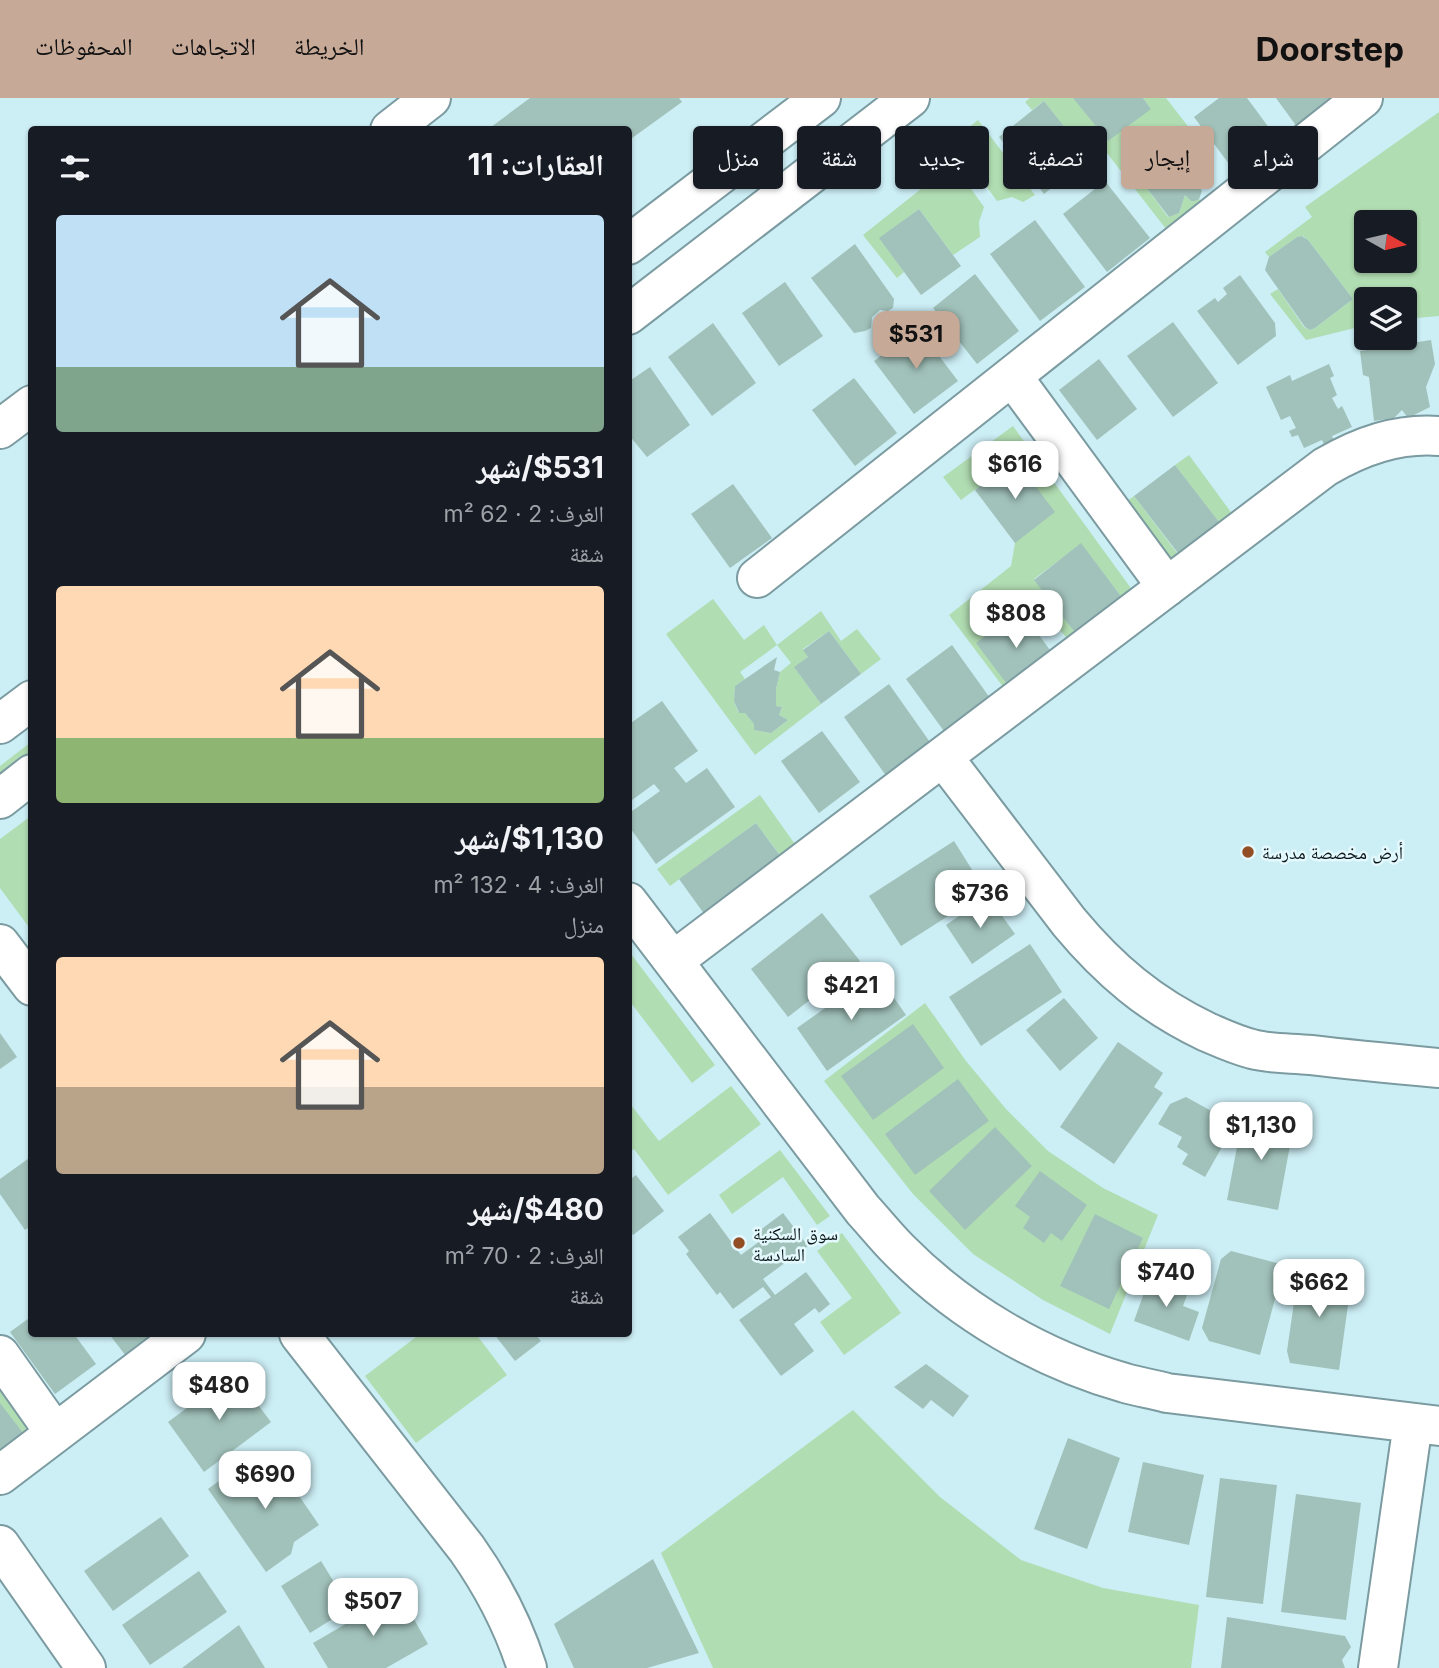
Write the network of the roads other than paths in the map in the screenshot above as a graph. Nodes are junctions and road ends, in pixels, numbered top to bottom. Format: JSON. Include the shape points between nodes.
{"nodes":[{"id":1,"x":432,"y":98,"type":"edge"},
{"id":2,"x":821,"y":98,"type":"edge"},
{"id":3,"x":909,"y":98,"type":"edge"},
{"id":4,"x":1363,"y":98,"type":"edge"},
{"id":5,"x":395,"y":126,"type":"edge"},
{"id":6,"x":632,"y":242,"type":"edge"},
{"id":7,"x":632,"y":312,"type":"edge"},
{"id":8,"x":1012,"y":376,"type":"junction"},
{"id":9,"x":28,"y":408,"type":"edge"},
{"id":10,"x":0,"y":429,"type":"edge"},
{"id":11,"x":1439,"y":436,"type":"edge"},
{"id":12,"x":757,"y":578,"type":"dead end"},
{"id":13,"x":1167,"y":587,"type":"junction"},
{"id":14,"x":28,"y":703,"type":"edge"},
{"id":15,"x":0,"y":724,"type":"edge"},
{"id":16,"x":943,"y":757,"type":"junction"},
{"id":17,"x":28,"y":777,"type":"edge"},
{"id":18,"x":0,"y":799,"type":"edge"},
{"id":19,"x":632,"y":907,"type":"edge"},
{"id":20,"x":0,"y":944,"type":"edge"},
{"id":21,"x":673,"y":961,"type":"junction"},
{"id":22,"x":28,"y":981,"type":"edge"},
{"id":23,"x":1439,"y":1068,"type":"edge"},
{"id":24,"x":182,"y":1337,"type":"edge"},
{"id":25,"x":301,"y":1337,"type":"edge"},
{"id":26,"x":0,"y":1355,"type":"edge"},
{"id":27,"x":1426,"y":1424,"type":"edge"},
{"id":28,"x":55,"y":1433,"type":"junction"},
{"id":29,"x":0,"y":1475,"type":"edge"},
{"id":30,"x":0,"y":1545,"type":"edge"},
{"id":31,"x":86,"y":1668,"type":"edge"},
{"id":32,"x":527,"y":1668,"type":"edge"},
{"id":33,"x":1378,"y":1668,"type":"edge"}],
"edges":[{"from":1,"to":5,"type":"street"},
{"from":2,"to":6,"type":"street"},
{"from":3,"to":7,"type":"street"},
{"from":4,"to":8,"type":"street"},
{"from":8,"to":12,"type":"street"},
{"from":8,"to":13,"type":"street"},
{"from":9,"to":10,"type":"street"},
{"from":11,"to":13,"type":"street","via":[[1397,438],[1348,454]]},
{"from":13,"to":16,"type":"street"},
{"from":14,"to":15,"type":"street"},
{"from":16,"to":21,"type":"street"},
{"from":16,"to":23,"type":"street","via":[[1089,946],[1162,1008],[1252,1049]]},
{"from":17,"to":18,"type":"street"},
{"from":19,"to":21,"type":"street"},
{"from":20,"to":22,"type":"street"},
{"from":21,"to":27,"type":"street","via":[[863,1210],[942,1288],[1004,1332],[1083,1369],[1167,1393]]},
{"from":24,"to":28,"type":"street"},
{"from":25,"to":32,"type":"street","via":[[488,1579]]},
{"from":26,"to":28,"type":"street"},
{"from":27,"to":33,"type":"street"},
{"from":28,"to":29,"type":"street"},
{"from":30,"to":31,"type":"street"}]}
